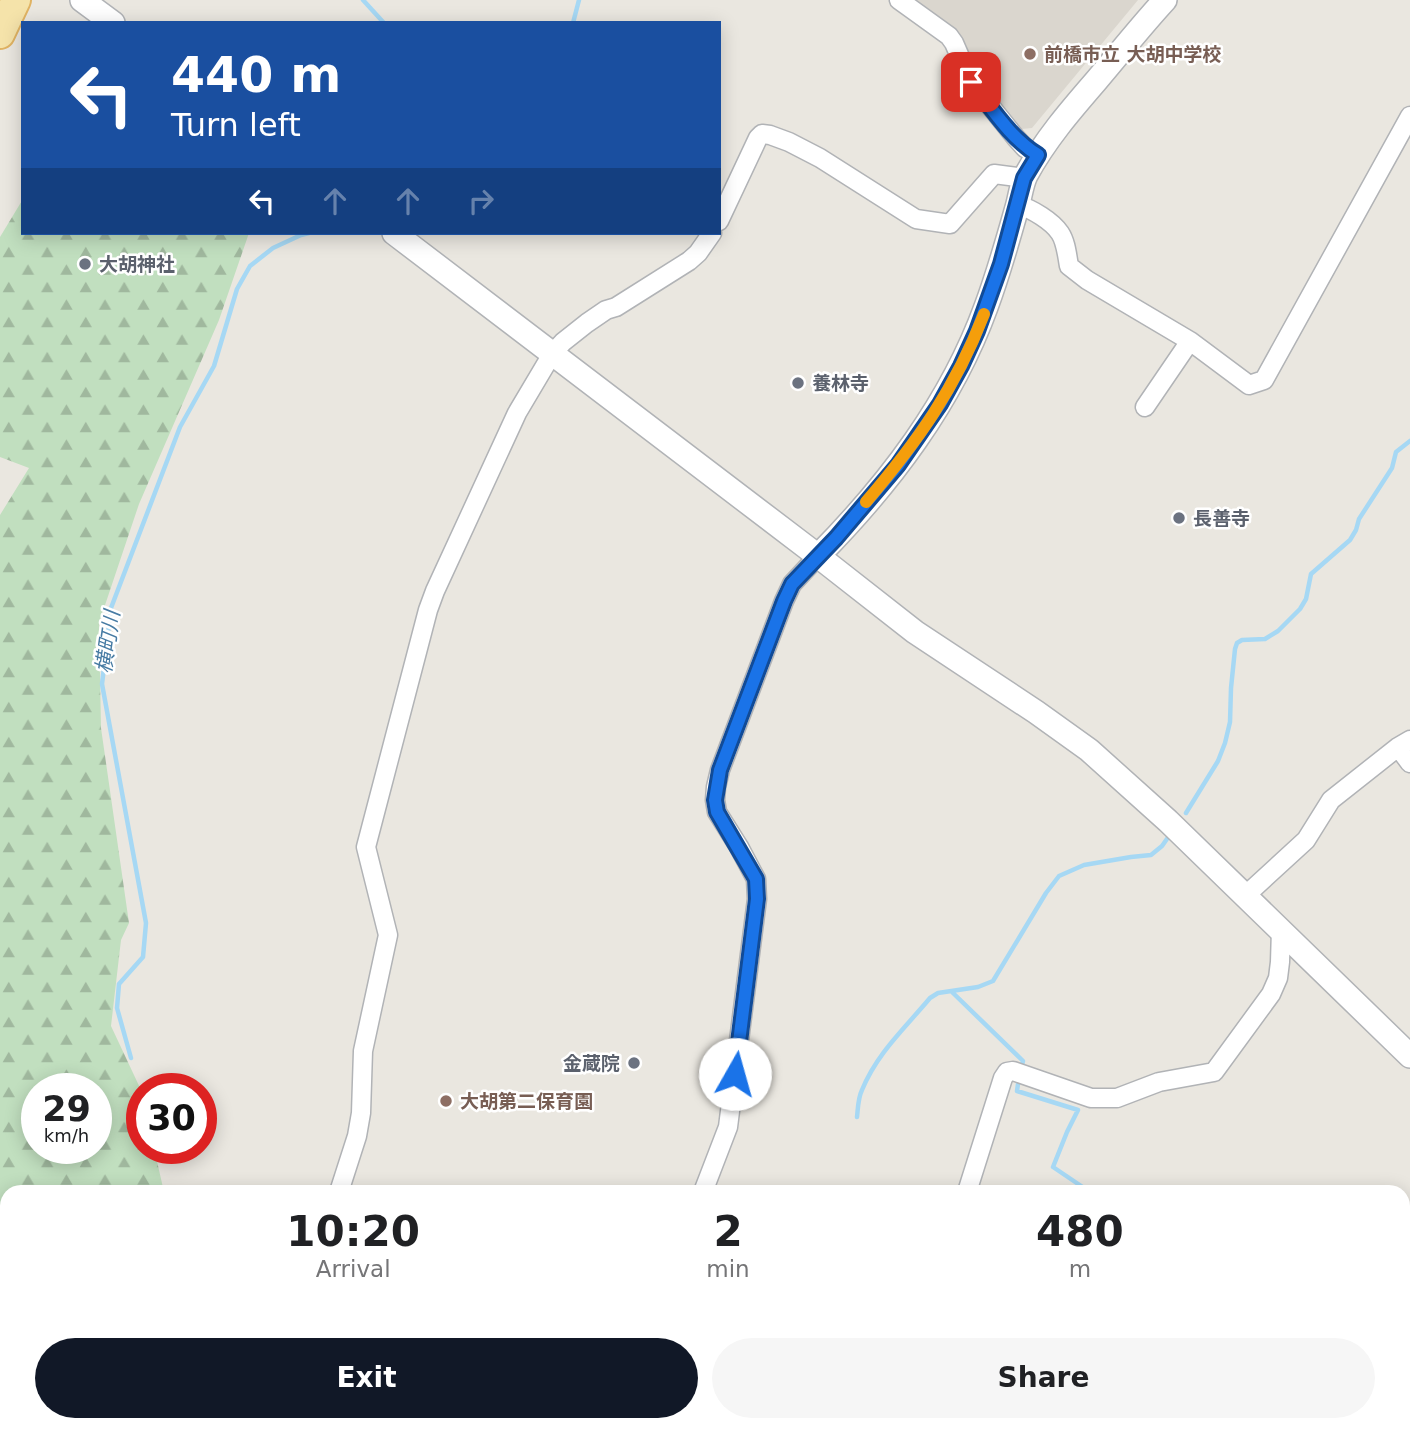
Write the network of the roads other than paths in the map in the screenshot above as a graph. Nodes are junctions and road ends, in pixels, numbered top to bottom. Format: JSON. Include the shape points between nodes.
{"nodes":[{"id":1,"x":16,"y":0,"type":"edge"},
{"id":2,"x":82,"y":0,"type":"edge"},
{"id":3,"x":899,"y":0,"type":"edge"},
{"id":4,"x":1165,"y":0,"type":"edge"},
{"id":5,"x":110,"y":21,"type":"edge"},
{"id":6,"x":0,"y":34,"type":"edge"},
{"id":7,"x":1410,"y":116,"type":"edge"},
{"id":8,"x":1038,"y":155,"type":"junction"},
{"id":9,"x":1024,"y":178,"type":"junction"},
{"id":10,"x":1018,"y":205,"type":"junction"},
{"id":11,"x":721,"y":217,"type":"edge"},
{"id":12,"x":397,"y":235,"type":"edge"},
{"id":13,"x":711,"y":235,"type":"edge"},
{"id":14,"x":1190,"y":341,"type":"junction"},
{"id":15,"x":552,"y":354,"type":"junction"},
{"id":16,"x":1145,"y":407,"type":"dead end"},
{"id":17,"x":818,"y":556,"type":"junction"},
{"id":18,"x":1404,"y":743,"type":"edge"},
{"id":19,"x":1410,"y":764,"type":"edge"},
{"id":20,"x":1245,"y":896,"type":"junction"},
{"id":21,"x":1281,"y":929,"type":"junction"},
{"id":22,"x":1410,"y":1056,"type":"edge"},
{"id":23,"x":340,"y":1185,"type":"edge"},
{"id":24,"x":706,"y":1185,"type":"edge"},
{"id":25,"x":969,"y":1185,"type":"edge"}],
"edges":[{"from":1,"to":6,"type":"main road"},
{"from":2,"to":5,"type":"street"},
{"from":3,"to":8,"type":"street","via":[[949,36],[971,82],[1016,138]]},
{"from":4,"to":8,"type":"street"},
{"from":7,"to":14,"type":"street","via":[[1264,380],[1249,385]]},
{"from":8,"to":9,"type":"street"},
{"from":9,"to":10,"type":"street"},
{"from":9,"to":11,"type":"street","via":[[994,174],[950,224],[927,221],[916,219],[820,158],[762,134]]},
{"from":10,"to":14,"type":"street","via":[[1033,210],[1060,232],[1069,266]]},
{"from":10,"to":17,"type":"street","via":[[977,331],[940,404],[898,465]]},
{"from":12,"to":15,"type":"street"},
{"from":13,"to":15,"type":"street","via":[[689,261],[606,310]]},
{"from":14,"to":16,"type":"street"},
{"from":15,"to":17,"type":"street"},
{"from":15,"to":23,"type":"street","via":[[517,413],[435,591],[370,826],[366,848],[388,935],[363,1051],[357,1136]]},
{"from":17,"to":20,"type":"street","via":[[933,645],[1089,750]]},
{"from":17,"to":24,"type":"street","via":[[792,584],[784,601],[716,787],[717,812],[756,879],[757,899],[728,1127]]},
{"from":18,"to":19,"type":"street"},
{"from":18,"to":20,"type":"street","via":[[1331,800],[1306,840]]},
{"from":20,"to":21,"type":"street"},
{"from":21,"to":22,"type":"street"},
{"from":21,"to":25,"type":"street","via":[[1278,978],[1271,994],[1214,1072],[1159,1082],[1118,1098],[1091,1098],[1007,1072]]}]}
